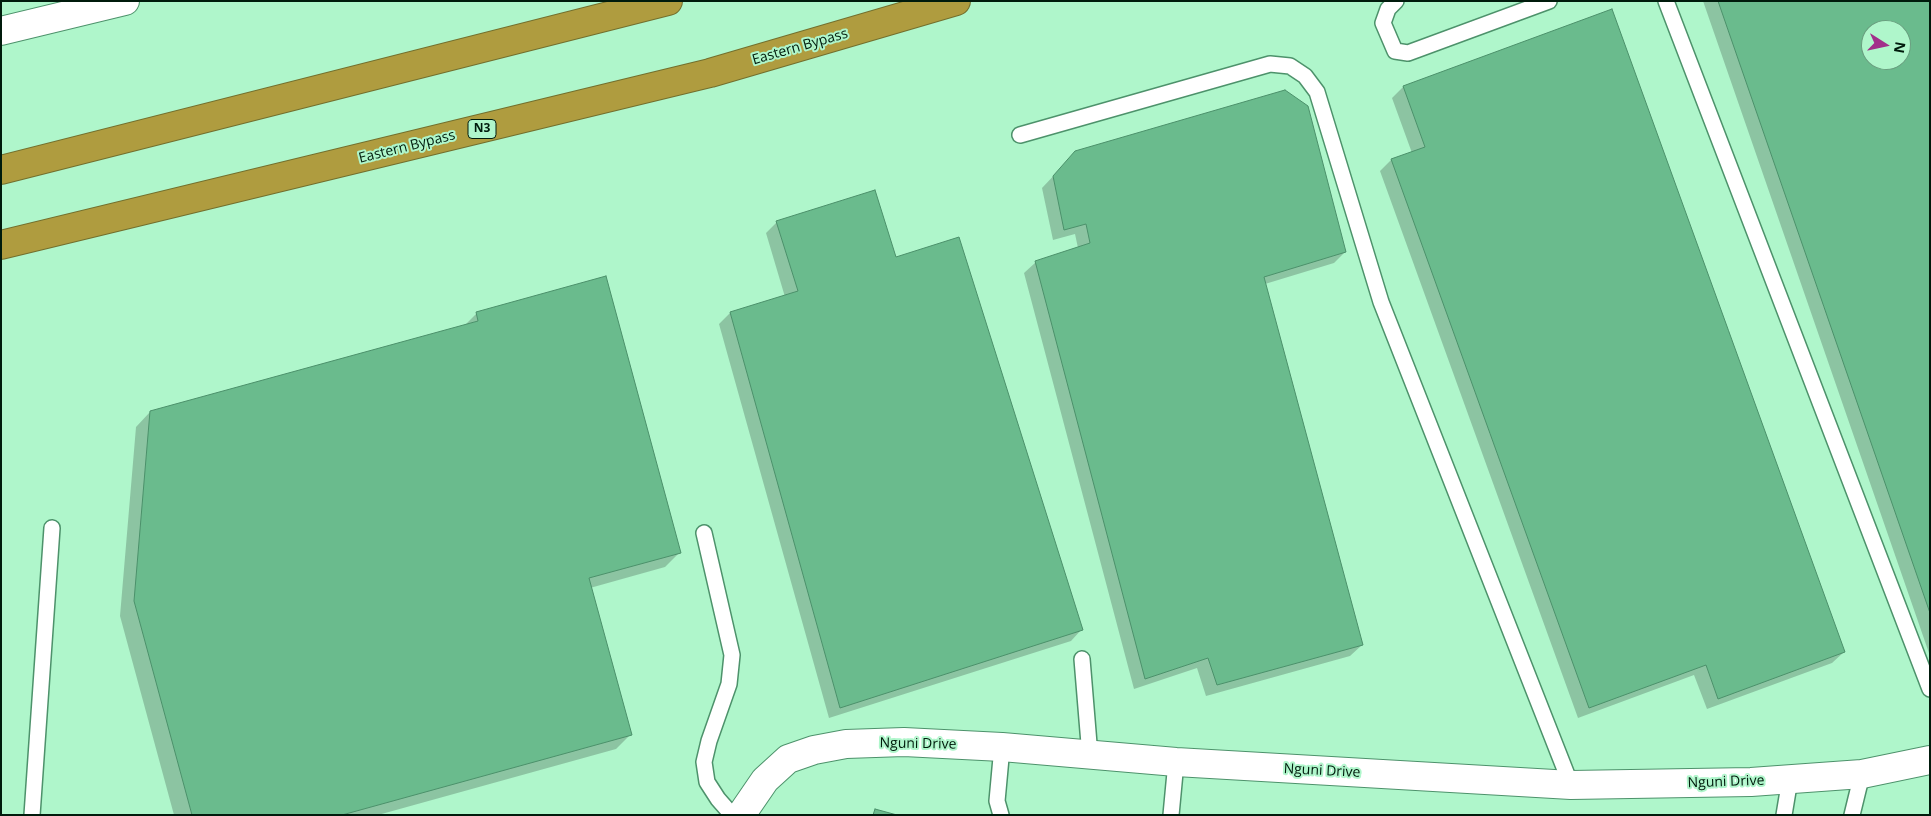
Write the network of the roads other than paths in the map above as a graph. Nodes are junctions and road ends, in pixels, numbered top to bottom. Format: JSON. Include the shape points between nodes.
{"nodes":[{"id":1,"x":125,"y":1,"type":"edge"},
{"id":2,"x":668,"y":1,"type":"edge"},
{"id":3,"x":956,"y":1,"type":"edge"},
{"id":4,"x":1396,"y":1,"type":"edge"},
{"id":5,"x":1549,"y":1,"type":"edge"},
{"id":6,"x":1666,"y":1,"type":"edge"},
{"id":7,"x":1,"y":31,"type":"edge"},
{"id":8,"x":1020,"y":134,"type":"dead end"},
{"id":9,"x":1,"y":170,"type":"edge"},
{"id":10,"x":2,"y":245,"type":"edge"},
{"id":11,"x":52,"y":528,"type":"dead end"},
{"id":12,"x":704,"y":532,"type":"dead end"},
{"id":13,"x":1082,"y":659,"type":"dead end"},
{"id":14,"x":1930,"y":689,"type":"edge"},
{"id":15,"x":1002,"y":747,"type":"junction"},
{"id":16,"x":1090,"y":756,"type":"junction"},
{"id":17,"x":1930,"y":760,"type":"edge"},
{"id":18,"x":1176,"y":762,"type":"junction"},
{"id":19,"x":1862,"y":774,"type":"junction"},
{"id":20,"x":1790,"y":779,"type":"junction"},
{"id":21,"x":1571,"y":785,"type":"junction"},
{"id":22,"x":32,"y":815,"type":"edge"},
{"id":23,"x":732,"y":815,"type":"edge"},
{"id":24,"x":741,"y":815,"type":"edge"},
{"id":25,"x":1001,"y":815,"type":"edge"},
{"id":26,"x":1171,"y":815,"type":"edge"},
{"id":27,"x":1784,"y":815,"type":"edge"},
{"id":28,"x":1852,"y":815,"type":"edge"}],
"edges":[{"from":1,"to":7,"type":"street"},
{"from":2,"to":9,"type":"highway"},
{"from":3,"to":10,"type":"highway","name":"Eastern Bypass","number":"N3","via":[[710,73]]},
{"from":4,"to":5,"type":"lane","via":[[1388,9],[1383,23],[1395,51],[1408,54]]},
{"from":6,"to":14,"type":"lane"},
{"from":8,"to":21,"type":"lane","via":[[1270,64],[1290,66],[1305,76],[1317,92],[1381,302]]},
{"from":11,"to":22,"type":"lane"},
{"from":12,"to":23,"type":"lane","via":[[732,655],[729,684],[704,762],[706,782]]},
{"from":13,"to":16,"type":"lane"},
{"from":15,"to":16,"type":"street","name":"Nguni Drive"},
{"from":15,"to":24,"type":"street","name":"Nguni Drive","via":[[904,742],[846,744],[814,750],[782,764],[765,780]]},
{"from":15,"to":25,"type":"lane","via":[[997,801]]},
{"from":16,"to":18,"type":"street","name":"Nguni Drive"},
{"from":17,"to":19,"type":"street","name":"Nguni Drive"},
{"from":18,"to":21,"type":"street","name":"Nguni Drive"},
{"from":18,"to":26,"type":"lane"},
{"from":19,"to":20,"type":"street","name":"Nguni Drive"},
{"from":19,"to":28,"type":"lane"},
{"from":20,"to":21,"type":"street","name":"Nguni Drive"},
{"from":20,"to":27,"type":"lane"}]}
